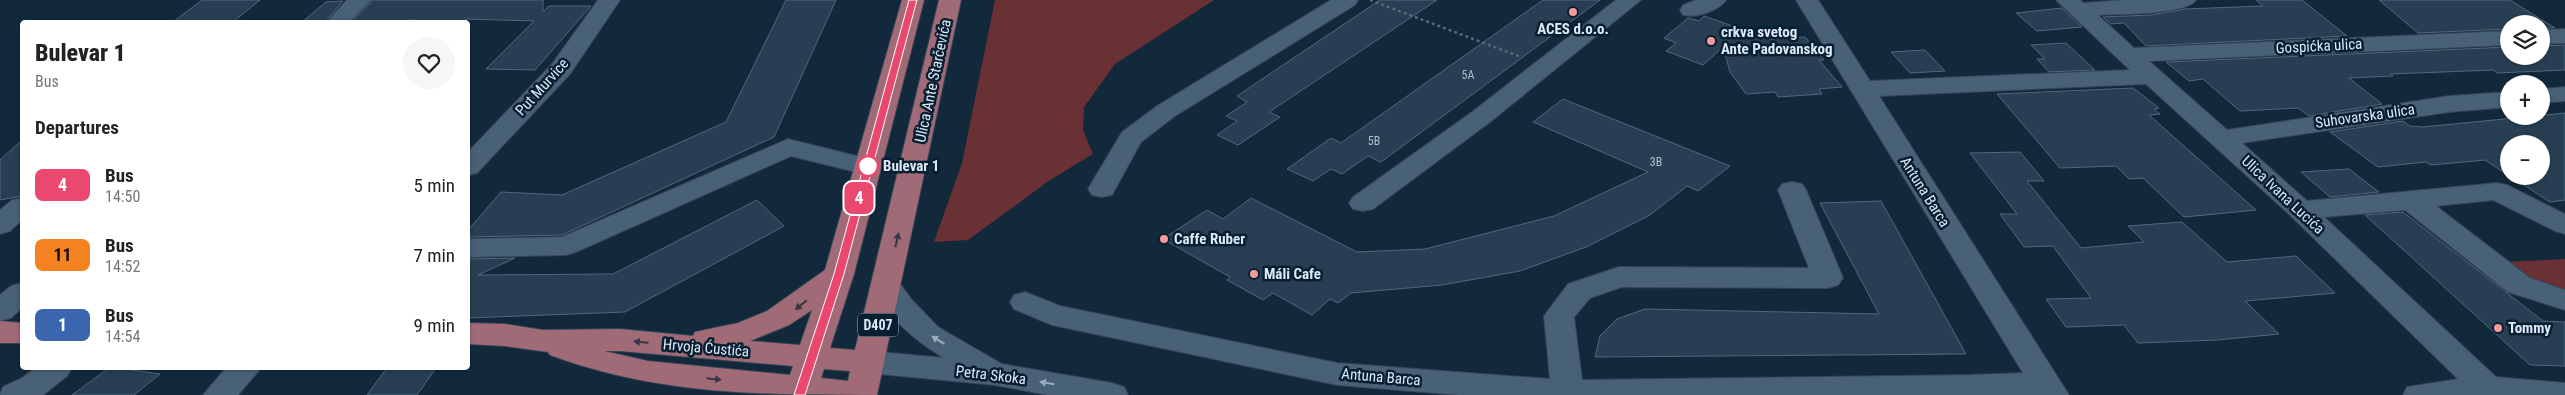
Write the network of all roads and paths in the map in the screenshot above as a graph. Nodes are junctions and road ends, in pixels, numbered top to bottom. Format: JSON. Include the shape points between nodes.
{"nodes":[{"id":1,"x":360,"y":0,"type":"edge"},
{"id":2,"x":609,"y":0,"type":"edge"},
{"id":3,"x":913,"y":0,"type":"edge"},
{"id":4,"x":950,"y":0,"type":"edge"},
{"id":5,"x":1347,"y":0,"type":"edge"},
{"id":6,"x":1369,"y":0,"type":"edge"},
{"id":7,"x":1630,"y":0,"type":"edge"},
{"id":8,"x":1715,"y":0,"type":"edge"},
{"id":9,"x":2186,"y":0,"type":"edge"},
{"id":10,"x":1806,"y":1,"type":"edge"},
{"id":11,"x":2072,"y":5,"type":"edge"},
{"id":12,"x":1691,"y":10,"type":"dead end"},
{"id":13,"x":340,"y":20,"type":"edge"},
{"id":14,"x":2565,"y":36,"type":"edge"},
{"id":15,"x":2550,"y":37,"type":"edge"},
{"id":16,"x":2500,"y":38,"type":"edge"},
{"id":17,"x":2129,"y":55,"type":"junction"},
{"id":18,"x":1546,"y":66,"type":"junction"},
{"id":19,"x":2152,"y":76,"type":"junction"},
{"id":20,"x":1861,"y":90,"type":"junction"},
{"id":21,"x":2565,"y":94,"type":"edge"},
{"id":22,"x":2550,"y":95,"type":"edge"},
{"id":23,"x":2500,"y":100,"type":"edge"},
{"id":24,"x":2222,"y":138,"type":"junction"},
{"id":25,"x":470,"y":165,"type":"edge"},
{"id":26,"x":868,"y":167,"type":"junction"},
{"id":27,"x":1102,"y":189,"type":"dead end"},
{"id":28,"x":1792,"y":190,"type":"dead end"},
{"id":29,"x":2411,"y":201,"type":"junction"},
{"id":30,"x":1363,"y":203,"type":"dead end"},
{"id":31,"x":20,"y":208,"type":"edge"},
{"id":32,"x":2300,"y":210,"type":"junction"},
{"id":33,"x":0,"y":225,"type":"edge"},
{"id":34,"x":2565,"y":226,"type":"edge"},
{"id":35,"x":470,"y":248,"type":"edge"},
{"id":36,"x":839,"y":274,"type":"junction"},
{"id":37,"x":887,"y":288,"type":"junction"},
{"id":38,"x":20,"y":295,"type":"edge"},
{"id":39,"x":2565,"y":300,"type":"edge"},
{"id":40,"x":1025,"y":302,"type":"dead end"},
{"id":41,"x":0,"y":311,"type":"edge"},
{"id":42,"x":0,"y":332,"type":"edge"},
{"id":43,"x":20,"y":333,"type":"edge"},
{"id":44,"x":470,"y":334,"type":"edge"},
{"id":45,"x":543,"y":341,"type":"junction"},
{"id":46,"x":670,"y":344,"type":"junction"},
{"id":47,"x":811,"y":358,"type":"junction"},
{"id":48,"x":869,"y":362,"type":"junction"},
{"id":49,"x":53,"y":370,"type":"edge"},
{"id":50,"x":243,"y":370,"type":"edge"},
{"id":51,"x":648,"y":372,"type":"junction"},
{"id":52,"x":995,"y":374,"type":"junction"},
{"id":53,"x":2049,"y":389,"type":"edge"},
{"id":54,"x":2490,"y":391,"type":"edge"},
{"id":55,"x":800,"y":392,"type":"edge"},
{"id":56,"x":1568,"y":394,"type":"edge"},
{"id":57,"x":15,"y":395,"type":"edge"},
{"id":58,"x":219,"y":395,"type":"edge"},
{"id":59,"x":694,"y":395,"type":"edge"},
{"id":60,"x":861,"y":395,"type":"edge"},
{"id":61,"x":866,"y":395,"type":"edge"},
{"id":62,"x":1112,"y":395,"type":"edge"},
{"id":63,"x":2419,"y":395,"type":"edge"},
{"id":64,"x":2565,"y":395,"type":"edge"}],
"edges":[{"from":1,"to":13,"type":"street"},
{"from":2,"to":25,"type":"street","name":"Put Murvice","via":[[561,69]]},
{"from":3,"to":26,"type":"main road"},
{"from":37,"to":4,"type":"main road","name":"Ulica Ante Starčevića","number":"D407","one_way":true},
{"from":5,"to":27,"type":"street","via":[[1166,111],[1131,138]]},
{"from":6,"to":18,"type":"path"},
{"from":7,"to":18,"type":"street"},
{"from":8,"to":12,"type":"street"},
{"from":9,"to":11,"type":"street","via":[[2177,3]]},
{"from":10,"to":20,"type":"street","name":"Antuna Barca"},
{"from":11,"to":17,"type":"street","name":"Ulica Ivana Lucića"},
{"from":14,"to":15,"type":"street"},
{"from":16,"to":17,"type":"street","name":"Gospićka ulica"},
{"from":17,"to":19,"type":"street","name":"Ulica Ivana Lucića"},
{"from":18,"to":30,"type":"street"},
{"from":19,"to":20,"type":"street"},
{"from":19,"to":24,"type":"street","name":"Ulica Ivana Lucića"},
{"from":20,"to":53,"type":"street","name":"Antuna Barca"},
{"from":21,"to":22,"type":"street"},
{"from":23,"to":24,"type":"street","name":"Suhovarska ulica","via":[[2449,104]]},
{"from":24,"to":32,"type":"street","name":"Ulica Ivana Lucića"},
{"from":26,"to":35,"type":"street","via":[[788,147],[566,246]]},
{"from":26,"to":36,"type":"main road"},
{"from":28,"to":56,"type":"street","via":[[1828,278],[1619,277],[1580,291],[1559,316]]},
{"from":29,"to":32,"type":"street"},
{"from":29,"to":34,"type":"street","via":[[2497,190]]},
{"from":29,"to":39,"type":"street","via":[[2519,285]]},
{"from":31,"to":33,"type":"street"},
{"from":32,"to":54,"type":"street","name":"Ulica Ivana Lucića"},
{"from":36,"to":46,"type":"main road","one_way":true,"via":[[792,312],[773,322],[731,336]]},
{"from":36,"to":47,"type":"main road"},
{"from":37,"to":48,"type":"main road","name":"Ulica Ante Starčevića","number":"D407"},
{"from":52,"to":37,"type":"street","one_way":true,"via":[[927,334]]},
{"from":38,"to":41,"type":"street"},
{"from":40,"to":56,"type":"street","name":"Antuna Barca","via":[[1052,315],[1337,374]]},
{"from":42,"to":43,"type":"main road"},
{"from":44,"to":45,"type":"main road","name":"Hrvoja Ćustića"},
{"from":46,"to":45,"type":"main road","name":"Hrvoja Ćustića","one_way":true,"via":[[620,340]]},
{"from":45,"to":51,"type":"main road","name":"Hrvoja Ćustića"},
{"from":46,"to":47,"type":"main road","name":"Hrvoja Ćustića"},
{"from":47,"to":48,"type":"main road","name":"Hrvoja Ćustića"},
{"from":47,"to":55,"type":"main road"},
{"from":48,"to":52,"type":"street","name":"Petra Skoka"},
{"from":48,"to":60,"type":"main road","name":"Ulica Ante Starčevića","number":"D407"},
{"from":49,"to":57,"type":"street"},
{"from":50,"to":58,"type":"street"},
{"from":51,"to":55,"type":"main road","name":"Hrvoja Ćustića","one_way":true},
{"from":51,"to":59,"type":"main road"},
{"from":62,"to":52,"type":"street","name":"Petra Skoka","one_way":true},
{"from":53,"to":56,"type":"street","name":"Antuna Barca","via":[[1971,387]]},
{"from":54,"to":63,"type":"street"},
{"from":54,"to":64,"type":"street"},
{"from":55,"to":60,"type":"main road","name":"Hrvoja Ćustića"},
{"from":60,"to":61,"type":"street"}]}
